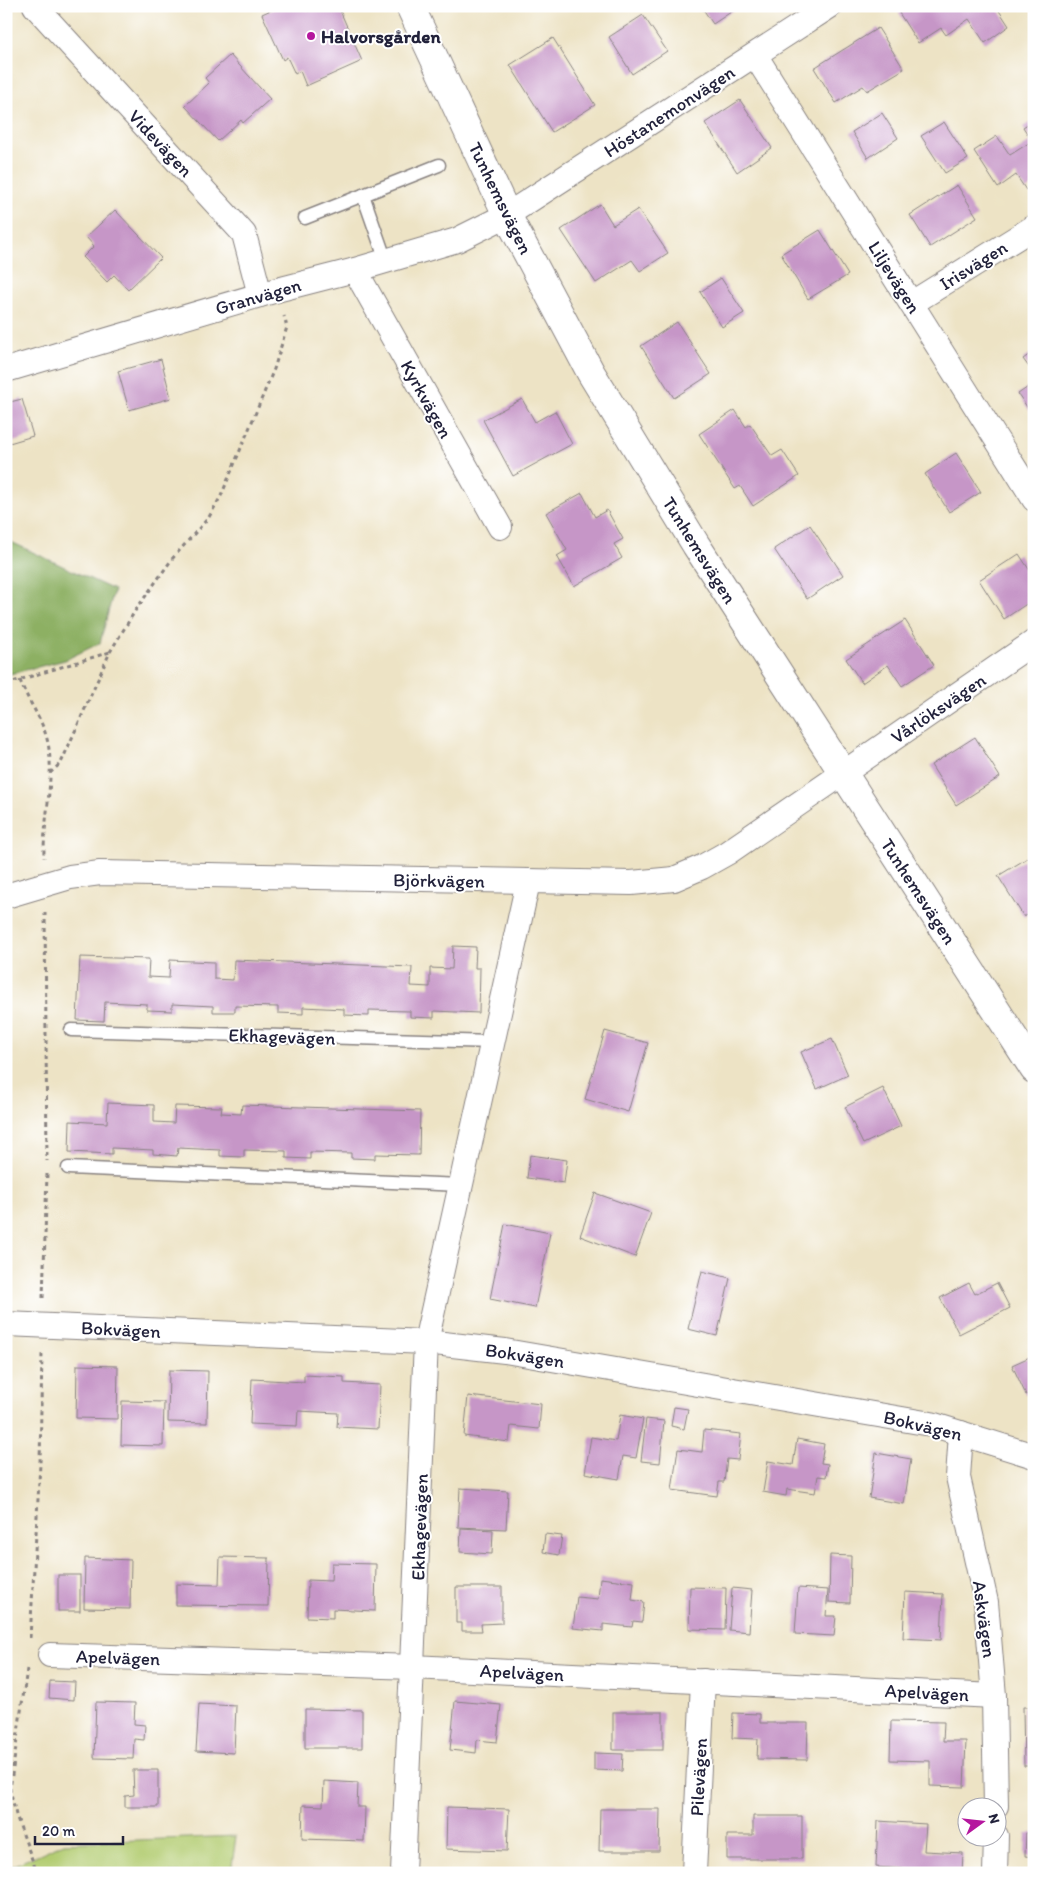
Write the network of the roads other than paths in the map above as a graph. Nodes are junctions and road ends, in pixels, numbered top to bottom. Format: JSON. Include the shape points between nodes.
{"nodes":[{"id":1,"x":35,"y":6,"type":"edge"},
{"id":2,"x":410,"y":6,"type":"edge"},
{"id":3,"x":830,"y":6,"type":"edge"},
{"id":4,"x":755,"y":55,"type":"junction"},
{"id":5,"x":439,"y":165,"type":"dead end"},
{"id":6,"x":363,"y":195,"type":"junction"},
{"id":7,"x":507,"y":215,"type":"junction"},
{"id":8,"x":305,"y":218,"type":"dead end"},
{"id":9,"x":1034,"y":227,"type":"edge"},
{"id":10,"x":386,"y":261,"type":"junction"},
{"id":11,"x":355,"y":270,"type":"junction"},
{"id":12,"x":269,"y":292,"type":"junction"},
{"id":13,"x":912,"y":304,"type":"junction"},
{"id":14,"x":6,"y":370,"type":"edge"},
{"id":15,"x":1034,"y":499,"type":"edge"},
{"id":16,"x":500,"y":527,"type":"dead end"},
{"id":17,"x":1034,"y":642,"type":"edge"},
{"id":18,"x":842,"y":772,"type":"junction"},
{"id":19,"x":528,"y":882,"type":"junction"},
{"id":20,"x":6,"y":896,"type":"edge"},
{"id":21,"x":71,"y":1030,"type":"dead end"},
{"id":22,"x":493,"y":1042,"type":"junction"},
{"id":23,"x":1034,"y":1069,"type":"edge"},
{"id":24,"x":68,"y":1168,"type":"dead end"},
{"id":25,"x":461,"y":1186,"type":"junction"},
{"id":26,"x":6,"y":1324,"type":"edge"},
{"id":27,"x":426,"y":1342,"type":"junction"},
{"id":28,"x":961,"y":1433,"type":"junction"},
{"id":29,"x":1034,"y":1456,"type":"edge"},
{"id":30,"x":50,"y":1655,"type":"dead end"},
{"id":31,"x":414,"y":1667,"type":"junction"},
{"id":32,"x":703,"y":1681,"type":"junction"},
{"id":33,"x":994,"y":1696,"type":"junction"},
{"id":34,"x":996,"y":1796,"type":"edge"},
{"id":35,"x":996,"y":1846,"type":"edge"},
{"id":36,"x":403,"y":1873,"type":"edge"},
{"id":37,"x":694,"y":1873,"type":"edge"},
{"id":38,"x":995,"y":1873,"type":"edge"}],
"edges":[{"from":1,"to":12,"type":"street","name":"Videvägen","via":[[244,234]]},
{"from":2,"to":7,"type":"street","name":"Tunhemsvägen"},
{"from":3,"to":4,"type":"street","name":"Höstanemonvägen"},
{"from":4,"to":7,"type":"street","name":"Höstanemonvägen"},
{"from":4,"to":13,"type":"street","name":"Liljevägen"},
{"from":5,"to":6,"type":"lane"},
{"from":6,"to":8,"type":"lane"},
{"from":6,"to":10,"type":"lane"},
{"from":7,"to":10,"type":"street","name":"Granvägen","via":[[457,240]]},
{"from":7,"to":18,"type":"street","name":"Tunhemsvägen","via":[[591,374]]},
{"from":9,"to":13,"type":"street","name":"Irisvägen"},
{"from":10,"to":11,"type":"street","name":"Granvägen"},
{"from":11,"to":12,"type":"street","name":"Granvägen"},
{"from":11,"to":16,"type":"street","name":"Kyrkvägen"},
{"from":12,"to":14,"type":"street","name":"Granvägen"},
{"from":13,"to":15,"type":"street","name":"Liljevägen"},
{"from":17,"to":18,"type":"street","name":"Vårlöksvägen"},
{"from":18,"to":19,"type":"street","name":"Björkvägen","via":[[726,853],[674,879],[631,883]]},
{"from":18,"to":23,"type":"street","name":"Tunhemsvägen"},
{"from":19,"to":20,"type":"street","name":"Björkvägen","via":[[100,873],[70,876]]},
{"from":19,"to":22,"type":"street","name":"Ekhagevägen"},
{"from":21,"to":22,"type":"lane","name":"Ekhagevägen"},
{"from":22,"to":25,"type":"street","name":"Ekhagevägen"},
{"from":24,"to":25,"type":"lane"},
{"from":25,"to":27,"type":"street","name":"Ekhagevägen"},
{"from":26,"to":27,"type":"street","name":"Bokvägen"},
{"from":27,"to":28,"type":"street","name":"Bokvägen","via":[[524,1354],[931,1424]]},
{"from":27,"to":31,"type":"street","name":"Ekhagevägen"},
{"from":28,"to":29,"type":"street","name":"Bokvägen"},
{"from":28,"to":33,"type":"street","name":"Askvägen","via":[[958,1476],[986,1602]]},
{"from":30,"to":31,"type":"street","name":"Apelvägen"},
{"from":31,"to":32,"type":"street","name":"Apelvägen"},
{"from":31,"to":36,"type":"street","name":"Ekhagevägen"},
{"from":32,"to":33,"type":"street","name":"Apelvägen"},
{"from":32,"to":37,"type":"street","name":"Pilevägen"},
{"from":33,"to":34,"type":"street","name":"Askvägen"},
{"from":35,"to":38,"type":"street"}]}
